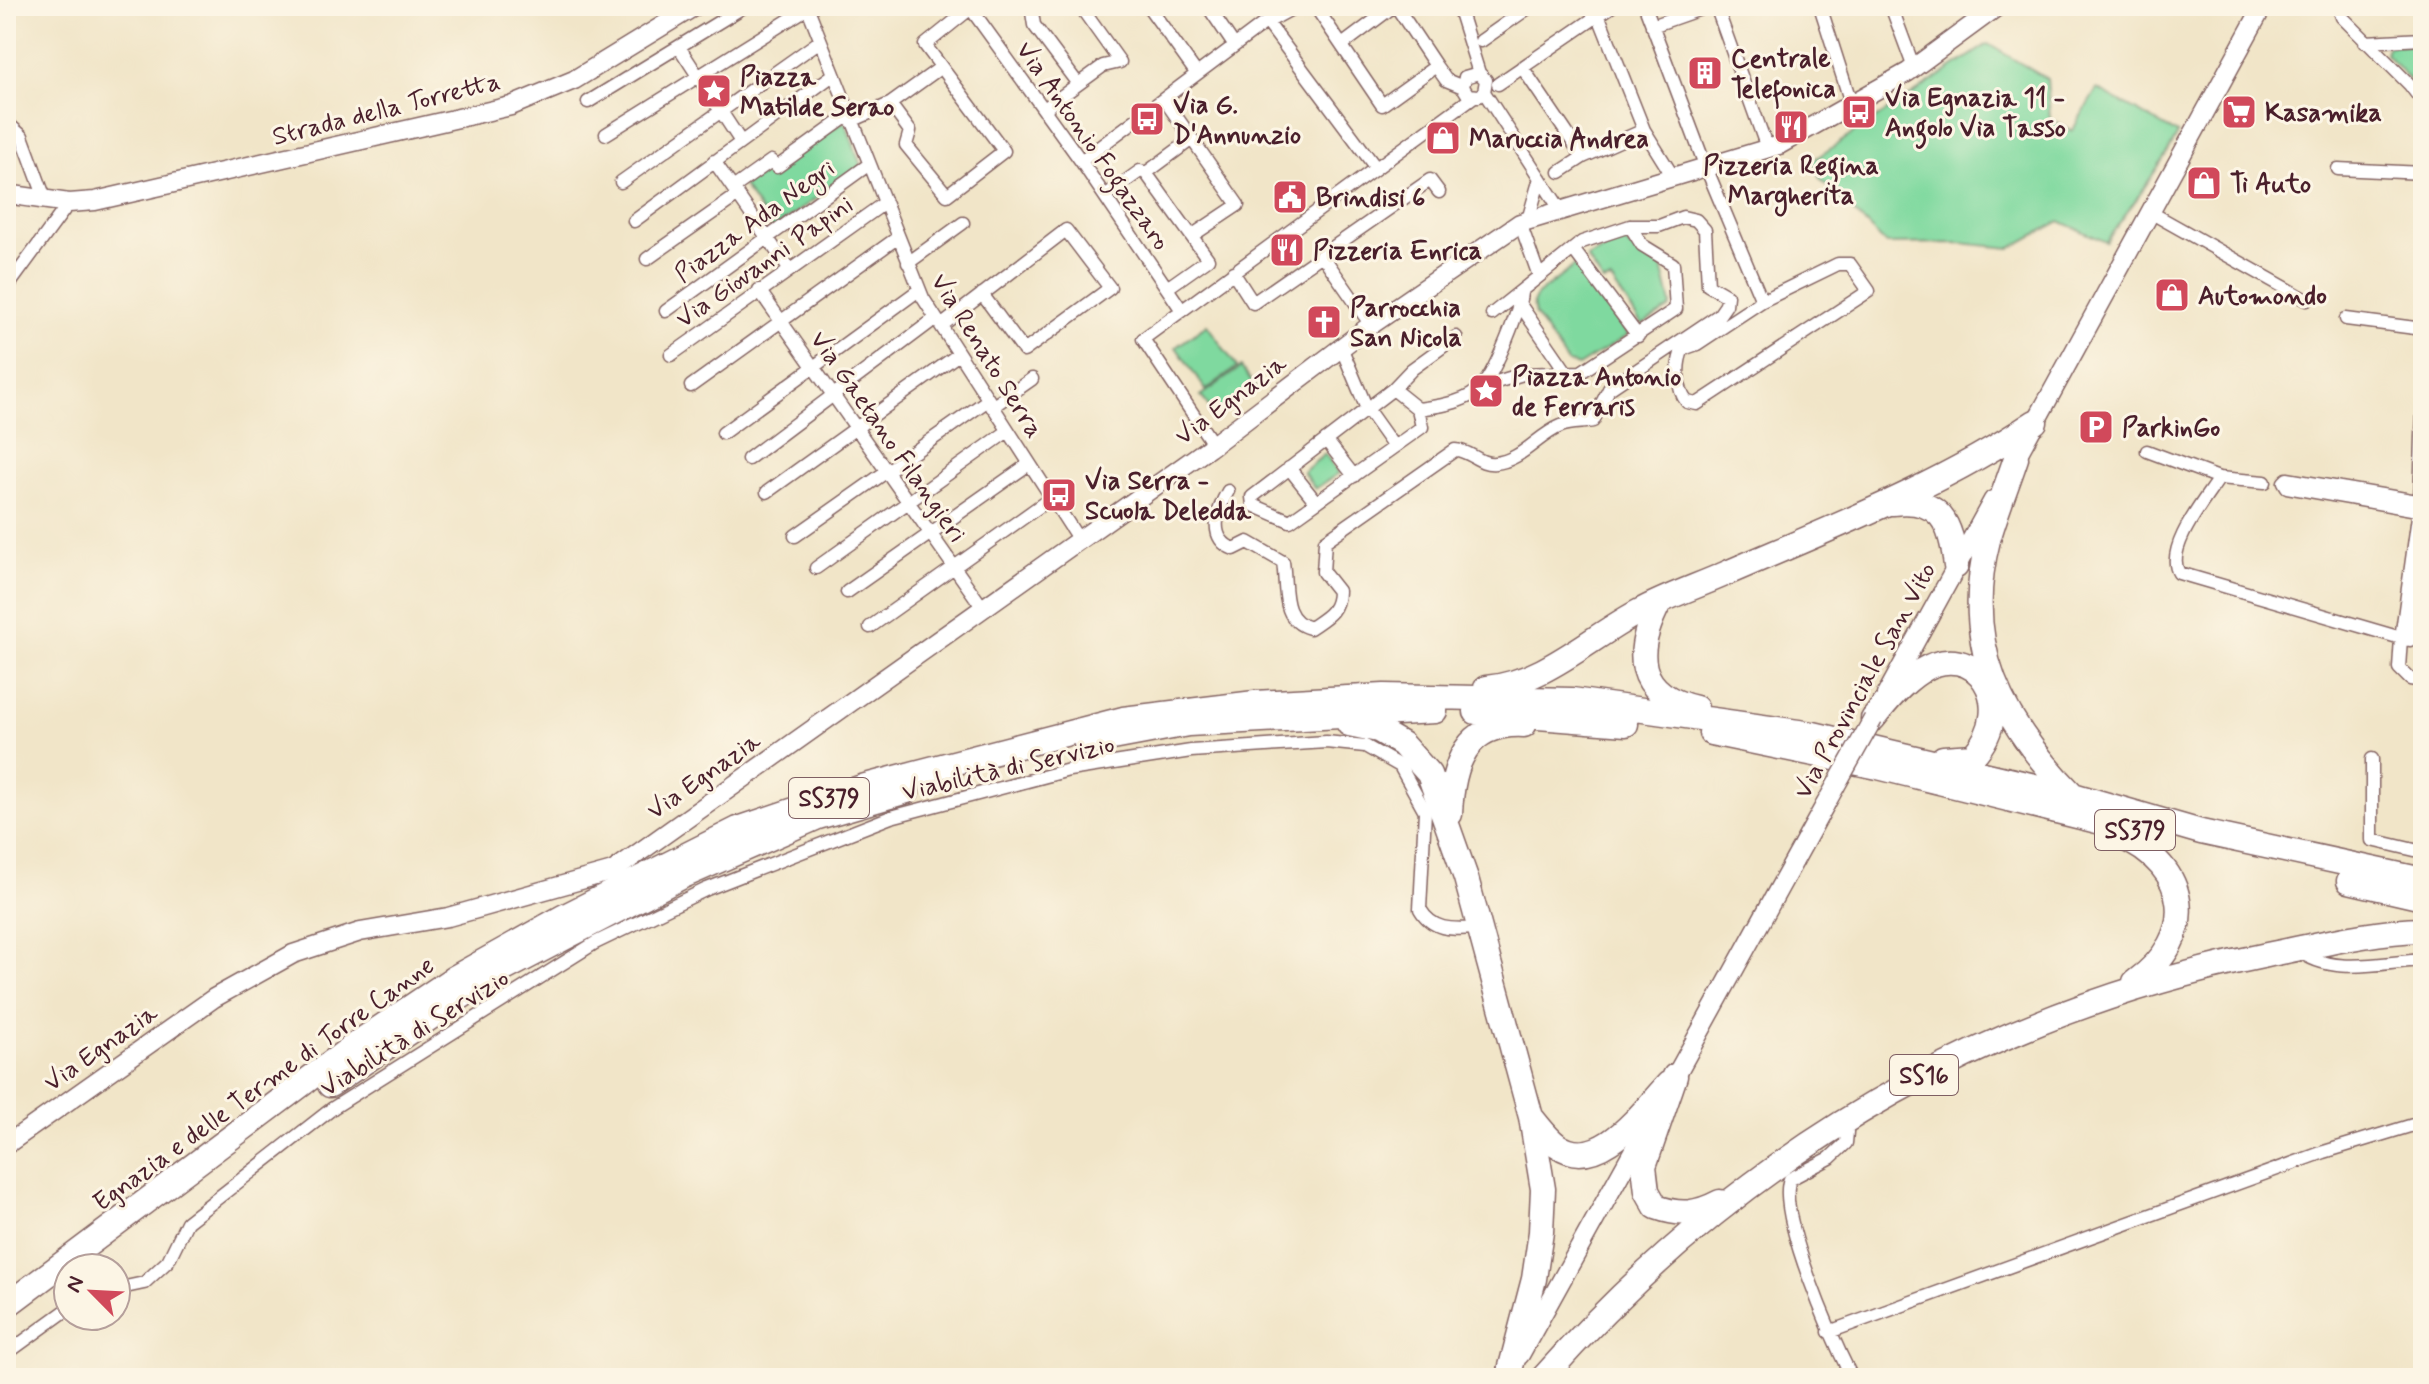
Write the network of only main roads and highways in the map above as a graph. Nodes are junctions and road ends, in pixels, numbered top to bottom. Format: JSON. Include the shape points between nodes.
{"nodes":[{"id":1,"x":2035,"y":422,"type":"road end"},
{"id":2,"x":2016,"y":458,"type":"road end"},
{"id":3,"x":1886,"y":504,"type":"junction"},
{"id":4,"x":1956,"y":566,"type":"road end"},
{"id":5,"x":1659,"y":603,"type":"junction"},
{"id":6,"x":1384,"y":696,"type":"junction"},
{"id":7,"x":1327,"y":719,"type":"junction"},
{"id":8,"x":1873,"y":719,"type":"road end"},
{"id":9,"x":1641,"y":726,"type":"junction"},
{"id":10,"x":1788,"y":729,"type":"junction"},
{"id":11,"x":1889,"y":752,"type":"junction"},
{"id":12,"x":1969,"y":789,"type":"junction"},
{"id":13,"x":2073,"y":795,"type":"junction"},
{"id":14,"x":1449,"y":825,"type":"junction"},
{"id":15,"x":2423,"y":880,"type":"edge"},
{"id":16,"x":2423,"y":898,"type":"edge"},
{"id":17,"x":2423,"y":930,"type":"edge"},
{"id":18,"x":2176,"y":939,"type":"junction"},
{"id":19,"x":2203,"y":968,"type":"junction"},
{"id":20,"x":2122,"y":992,"type":"junction"},
{"id":21,"x":1531,"y":1117,"type":"junction"},
{"id":22,"x":1744,"y":1190,"type":"junction"},
{"id":23,"x":91,"y":1252,"type":"edge"},
{"id":24,"x":105,"y":1252,"type":"edge"},
{"id":25,"x":52,"y":1280,"type":"edge"},
{"id":26,"x":52,"y":1281,"type":"edge"},
{"id":27,"x":52,"y":1284,"type":"edge"},
{"id":28,"x":6,"y":1299,"type":"edge"},
{"id":29,"x":6,"y":1306,"type":"edge"},
{"id":30,"x":6,"y":1326,"type":"edge"},
{"id":31,"x":1508,"y":1378,"type":"edge"},
{"id":32,"x":1543,"y":1378,"type":"edge"}],
"edges":[{"from":1,"to":3,"type":"highway","via":[[1985,455]]},
{"from":2,"to":13,"type":"highway","via":[[1988,542],[1980,638],[1996,689],[2022,738]]},
{"from":3,"to":4,"type":"highway","via":[[1916,500],[1941,514],[1953,539]]},
{"from":3,"to":5,"type":"highway"},
{"from":5,"to":6,"type":"highway","via":[[1506,686]]},
{"from":5,"to":10,"type":"highway","via":[[1646,628],[1642,654],[1647,679],[1680,704]]},
{"from":6,"to":10,"type":"highway","name":"Egnazia e delle Terme di Torre Canne","number":"SS379","via":[[1572,700]]},
{"from":6,"to":23,"type":"highway","name":"Egnazia e delle Terme di Torre Canne","number":"SS379","via":[[1255,703],[1123,719],[865,786],[738,829],[454,978],[353,1046]]},
{"from":7,"to":9,"type":"highway","name":"Egnazia e delle Terme di Torre Canne","number":"SS379","via":[[1445,711]]},
{"from":7,"to":14,"type":"highway","via":[[1378,730],[1402,744],[1429,774]]},
{"from":7,"to":24,"type":"highway","name":"Egnazia e delle Terme di Torre Canne","number":"SS379","via":[[1188,724],[1051,750],[818,817],[681,877],[495,974],[355,1066]]},
{"from":8,"to":11,"type":"highway","via":[[1892,695],[1931,666],[1964,664],[1986,682],[1995,722],[1973,756],[1942,759]]},
{"from":9,"to":12,"type":"highway","name":"Egnazia e delle Terme di Torre Canne","number":"SS379","via":[[1711,733]]},
{"from":9,"to":14,"type":"highway","via":[[1628,731],[1509,724],[1481,734],[1462,753],[1452,779]]},
{"from":10,"to":11,"type":"highway","name":"Egnazia e delle Terme di Torre Canne"},
{"from":11,"to":13,"type":"highway","name":"Egnazia e delle Terme di Torre Canne"},
{"from":12,"to":16,"type":"highway","name":"Egnazia e delle Terme di Torre Canne","number":"SS379"},
{"from":12,"to":18,"type":"highway","via":[[1979,797],[2094,826],[2143,846],[2168,873],[2180,907]]},
{"from":13,"to":15,"type":"highway","name":"Egnazia e delle Terme di Torre Canne","via":[[2201,832]]},
{"from":14,"to":21,"type":"highway"},
{"from":17,"to":19,"type":"highway","number":"SS16"},
{"from":18,"to":19,"type":"highway","via":[[2181,952]]},
{"from":18,"to":20,"type":"highway","via":[[2156,968]]},
{"from":19,"to":20,"type":"highway","number":"SS16"},
{"from":20,"to":22,"type":"highway","number":"SS16","via":[[1962,1054],[1839,1121]]},
{"from":21,"to":22,"type":"highway","via":[[1564,1149],[1593,1149],[1614,1141],[1675,1076],[1644,1166],[1647,1191],[1656,1207],[1677,1215],[1700,1212]]},
{"from":21,"to":31,"type":"highway","via":[[1543,1189],[1541,1232]]},
{"from":22,"to":32,"type":"highway","number":"SS16","via":[[1666,1256]]},
{"from":25,"to":28,"type":"highway"},
{"from":26,"to":29,"type":"highway","name":"Egnazia e delle Terme di Torre Canne","number":"SS379"},
{"from":27,"to":30,"type":"highway","name":"Egnazia e delle Terme di Torre Canne","number":"SS379"}]}
